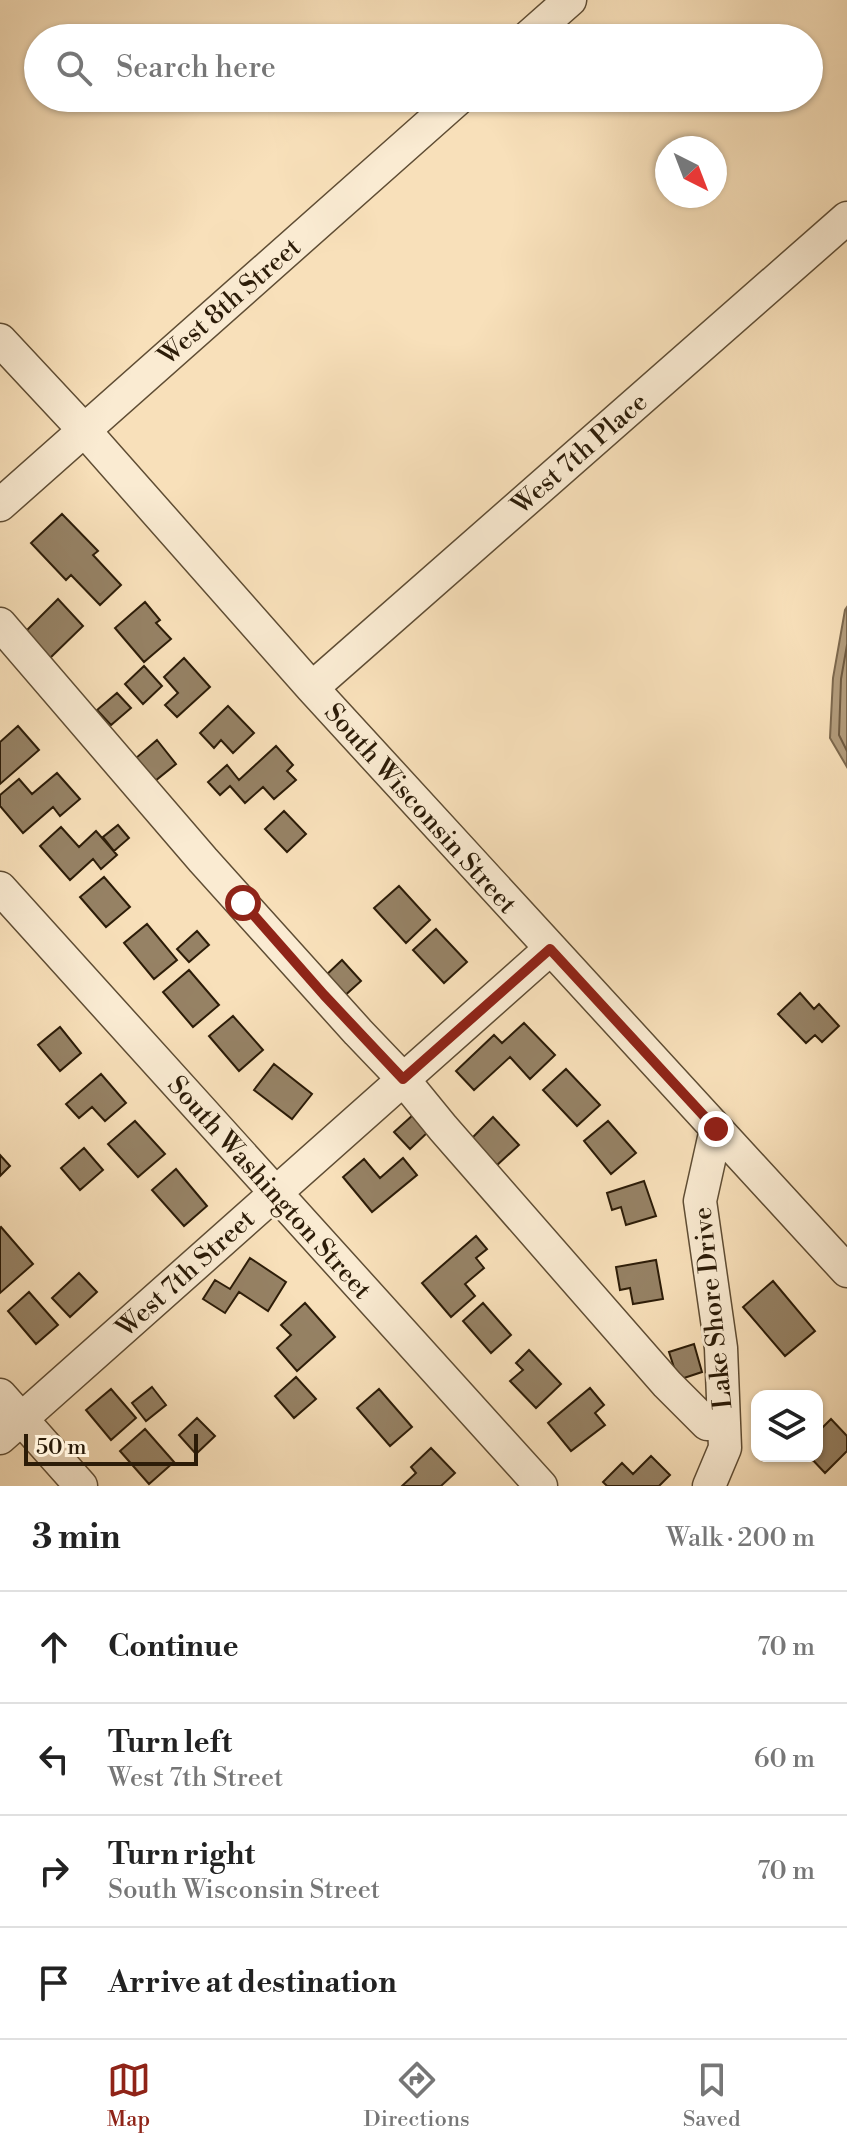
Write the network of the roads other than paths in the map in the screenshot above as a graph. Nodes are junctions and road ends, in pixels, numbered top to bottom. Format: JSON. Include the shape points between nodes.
{"nodes":[{"id":1,"x":570,"y":0,"type":"edge"},
{"id":2,"x":543,"y":24,"type":"edge"},
{"id":3,"x":443,"y":112,"type":"edge"},
{"id":4,"x":847,"y":218,"type":"edge"},
{"id":5,"x":0,"y":340,"type":"edge"},
{"id":6,"x":84,"y":430,"type":"junction"},
{"id":7,"x":0,"y":505,"type":"edge"},
{"id":8,"x":0,"y":624,"type":"edge"},
{"id":9,"x":312,"y":688,"type":"junction"},
{"id":10,"x":0,"y":888,"type":"edge"},
{"id":11,"x":550,"y":949,"type":"junction"},
{"id":12,"x":403,"y":1079,"type":"junction"},
{"id":13,"x":716,"y":1129,"type":"junction"},
{"id":14,"x":275,"y":1194,"type":"junction"},
{"id":15,"x":847,"y":1271,"type":"edge"},
{"id":16,"x":0,"y":1395,"type":"edge"},
{"id":17,"x":724,"y":1423,"type":"junction"},
{"id":18,"x":11,"y":1428,"type":"edge"},
{"id":19,"x":81,"y":1486,"type":"edge"},
{"id":20,"x":541,"y":1486,"type":"edge"},
{"id":21,"x":709,"y":1486,"type":"edge"}],
"edges":[{"from":1,"to":2,"type":"street"},
{"from":3,"to":6,"type":"street","name":"West 8th Street"},
{"from":4,"to":9,"type":"street","name":"West 7th Place"},
{"from":5,"to":6,"type":"street","name":"South Wisconsin Street"},
{"from":6,"to":7,"type":"street","name":"West 8th Street"},
{"from":6,"to":9,"type":"street","name":"South Wisconsin Street"},
{"from":8,"to":12,"type":"street","via":[[203,860]]},
{"from":9,"to":11,"type":"street","name":"South Wisconsin Street"},
{"from":10,"to":14,"type":"street","name":"South Washington Street"},
{"from":11,"to":12,"type":"street","name":"West 7th Street"},
{"from":11,"to":13,"type":"street","name":"South Wisconsin Street"},
{"from":12,"to":14,"type":"street","name":"West 7th Street"},
{"from":12,"to":17,"type":"street","via":[[667,1384],[707,1424]]},
{"from":13,"to":15,"type":"street","name":"South Wisconsin Street"},
{"from":13,"to":17,"type":"street","name":"Lake Shore Drive","via":[[700,1201],[721,1348]]},
{"from":14,"to":18,"type":"street","name":"West 7th Street"},
{"from":14,"to":20,"type":"street","name":"South Washington Street"},
{"from":16,"to":18,"type":"street"},
{"from":17,"to":21,"type":"street","name":"Lake Shore Drive","via":[[725,1448]]},
{"from":18,"to":19,"type":"street"}]}
